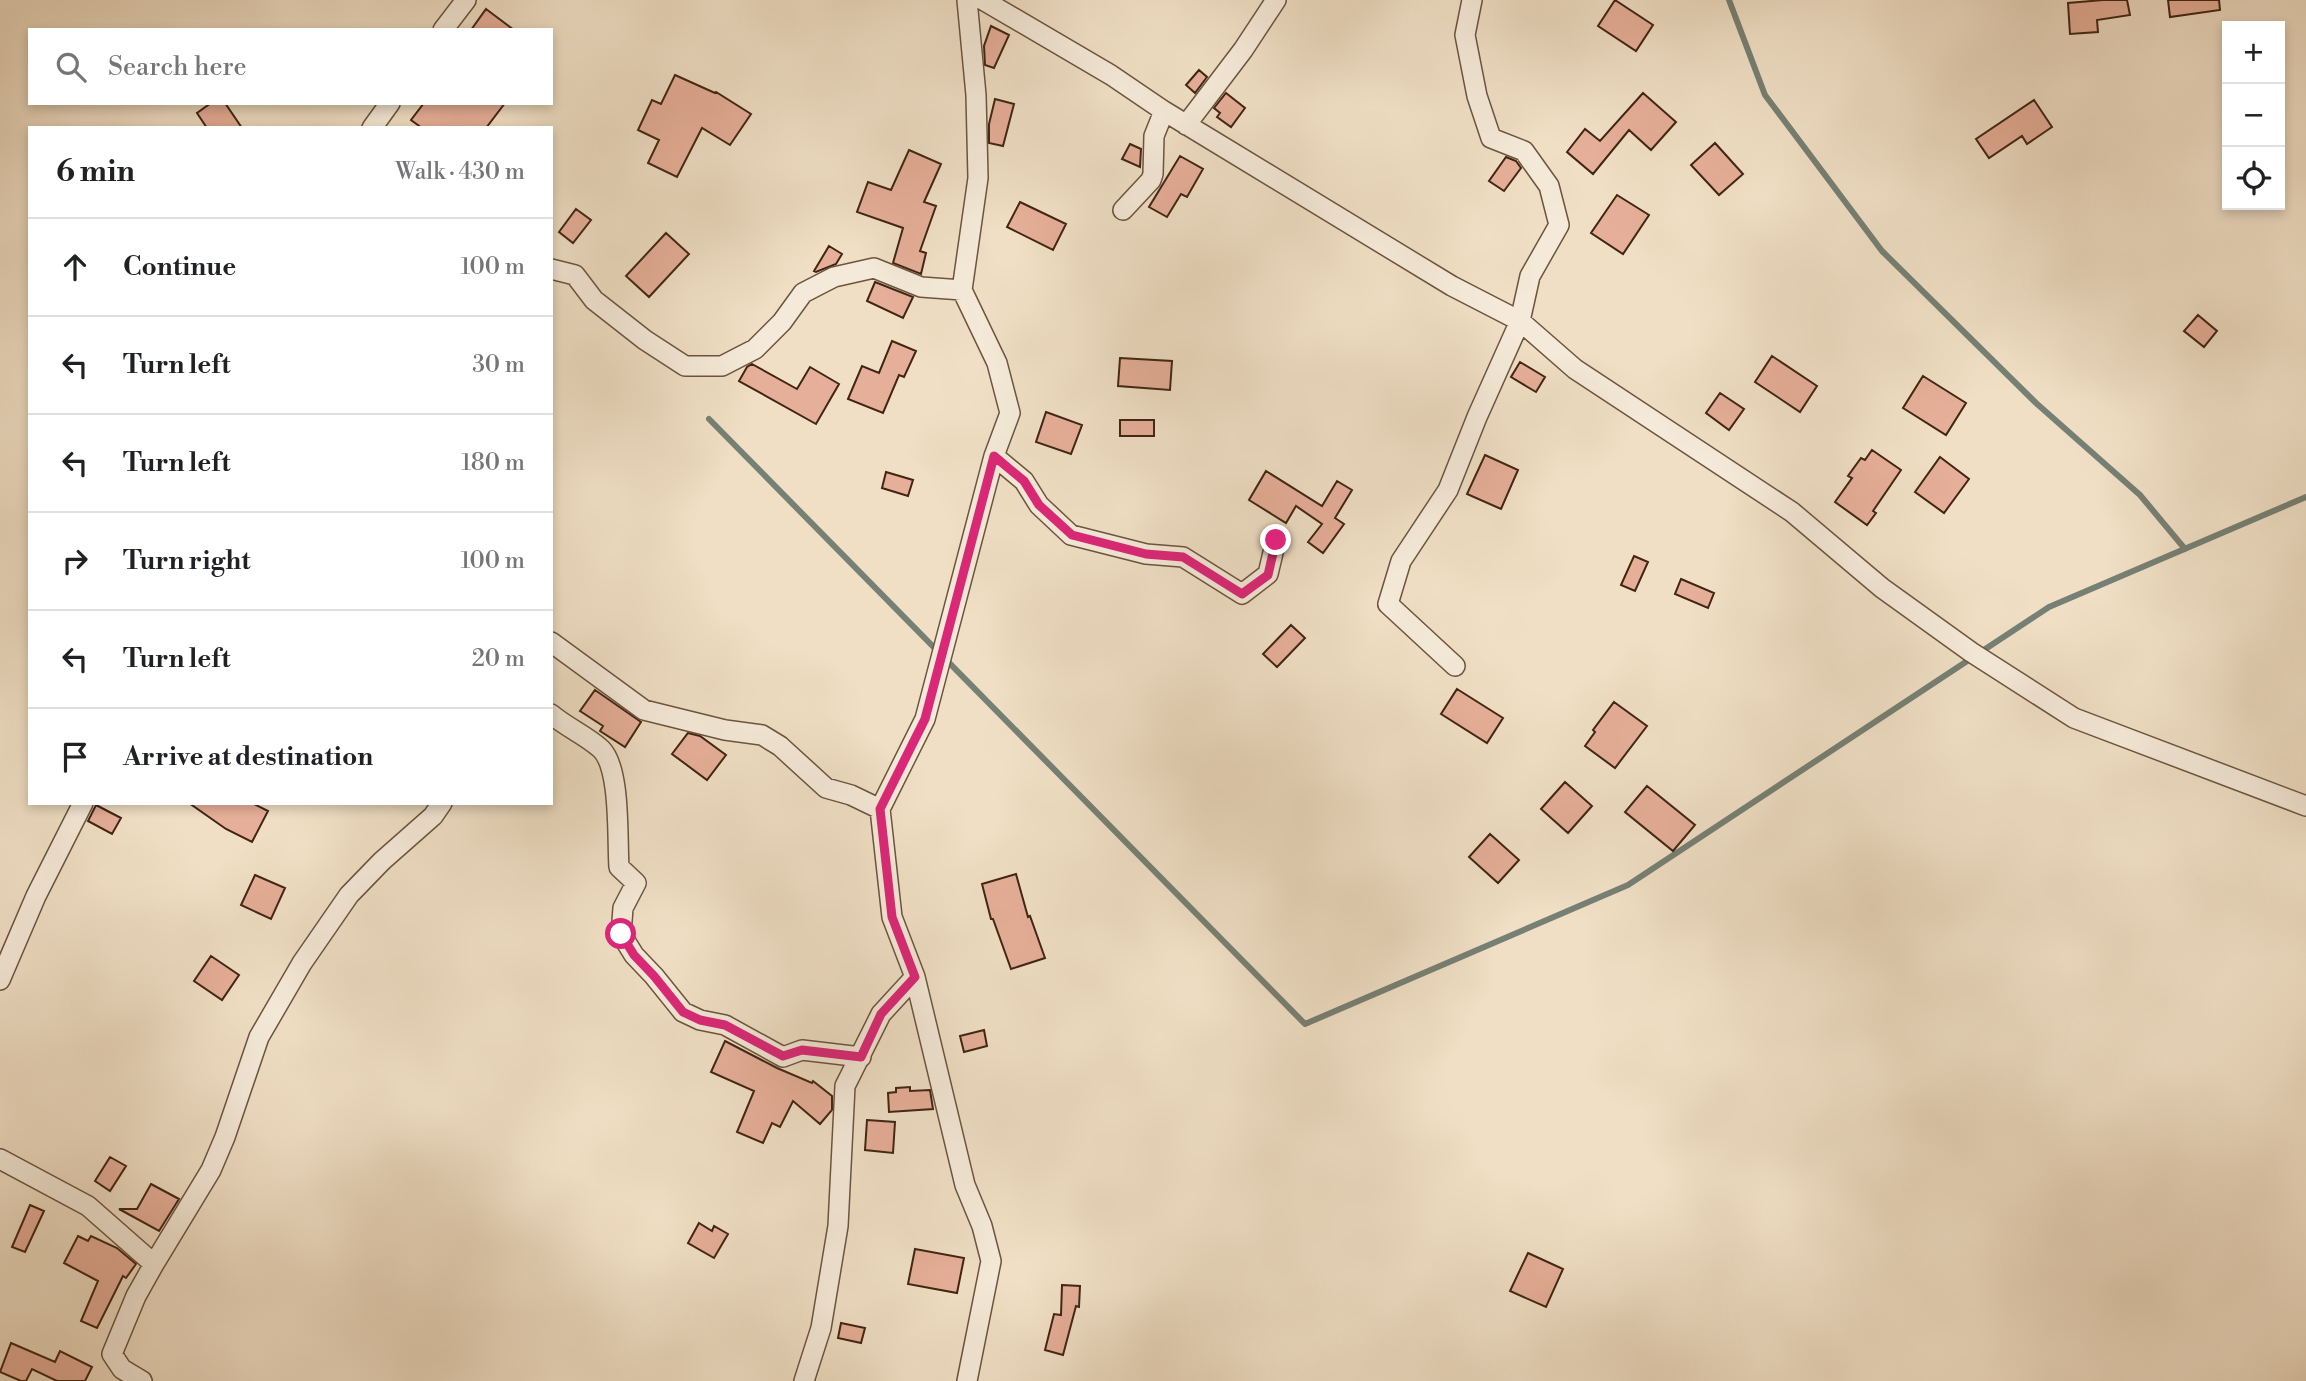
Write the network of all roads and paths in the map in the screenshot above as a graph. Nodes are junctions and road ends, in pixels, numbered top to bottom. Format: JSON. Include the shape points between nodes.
{"nodes":[{"id":1,"x":466,"y":0,"type":"edge"},
{"id":2,"x":967,"y":0,"type":"edge"},
{"id":3,"x":983,"y":0,"type":"edge"},
{"id":4,"x":1276,"y":0,"type":"edge"},
{"id":5,"x":1472,"y":0,"type":"edge"},
{"id":6,"x":445,"y":28,"type":"edge"},
{"id":7,"x":389,"y":105,"type":"edge"},
{"id":8,"x":1164,"y":111,"type":"junction"},
{"id":9,"x":1186,"y":125,"type":"junction"},
{"id":10,"x":373,"y":126,"type":"edge"},
{"id":11,"x":1124,"y":210,"type":"dead end"},
{"id":12,"x":553,"y":270,"type":"edge"},
{"id":13,"x":962,"y":290,"type":"junction"},
{"id":14,"x":1520,"y":321,"type":"junction"},
{"id":15,"x":994,"y":456,"type":"junction"},
{"id":16,"x":1276,"y":540,"type":"dead end"},
{"id":17,"x":553,"y":643,"type":"edge"},
{"id":18,"x":1455,"y":666,"type":"dead end"},
{"id":19,"x":553,"y":716,"type":"edge"},
{"id":20,"x":82,"y":805,"type":"edge"},
{"id":21,"x":441,"y":805,"type":"edge"},
{"id":22,"x":2306,"y":806,"type":"edge"},
{"id":23,"x":880,"y":809,"type":"junction"},
{"id":24,"x":915,"y":977,"type":"junction"},
{"id":25,"x":0,"y":980,"type":"edge"},
{"id":26,"x":861,"y":1057,"type":"junction"},
{"id":27,"x":0,"y":1159,"type":"edge"},
{"id":28,"x":154,"y":1264,"type":"junction"},
{"id":29,"x":142,"y":1381,"type":"edge"},
{"id":30,"x":804,"y":1381,"type":"edge"},
{"id":31,"x":967,"y":1381,"type":"edge"}],
"edges":[{"from":1,"to":6,"type":"street"},
{"from":2,"to":13,"type":"street","via":[[978,178]]},
{"from":3,"to":8,"type":"street"},
{"from":4,"to":9,"type":"street"},
{"from":5,"to":14,"type":"street","via":[[1465,36],[1491,138],[1524,151],[1549,186],[1559,225],[1530,276]]},
{"from":7,"to":10,"type":"street"},
{"from":8,"to":9,"type":"street"},
{"from":8,"to":11,"type":"street","via":[[1154,136],[1151,180]]},
{"from":9,"to":14,"type":"street"},
{"from":12,"to":13,"type":"street","via":[[575,275],[594,300],[685,366],[722,366],[755,349],[803,293],[834,277],[874,268],[920,288]]},
{"from":13,"to":15,"type":"street","via":[[997,363],[1010,414]]},
{"from":14,"to":18,"type":"street","via":[[1448,490],[1401,561],[1388,604]]},
{"from":14,"to":22,"type":"street","via":[[1575,369],[1792,512],[1882,588],[2074,718]]},
{"from":15,"to":16,"type":"street","via":[[1024,481],[1039,505],[1072,535],[1146,554],[1183,557],[1242,594],[1268,575]]},
{"from":15,"to":23,"type":"street","via":[[925,719]]},
{"from":17,"to":23,"type":"street","via":[[644,710],[762,734],[826,788]]},
{"from":19,"to":26,"type":"street","via":[[603,750],[615,780],[619,867],[636,883],[624,908],[621,934],[683,1012],[725,1025],[783,1056],[802,1050]]},
{"from":20,"to":25,"type":"street"},
{"from":21,"to":28,"type":"street","via":[[349,895],[302,963],[260,1037],[211,1170]]},
{"from":23,"to":24,"type":"street","via":[[892,917]]},
{"from":24,"to":26,"type":"street","via":[[881,1014]]},
{"from":24,"to":31,"type":"street","via":[[965,1185],[991,1261]]},
{"from":26,"to":30,"type":"street","via":[[845,1086],[838,1226],[821,1328]]},
{"from":27,"to":28,"type":"street","via":[[88,1206]]},
{"from":28,"to":29,"type":"street","via":[[112,1354],[122,1369]]}]}
